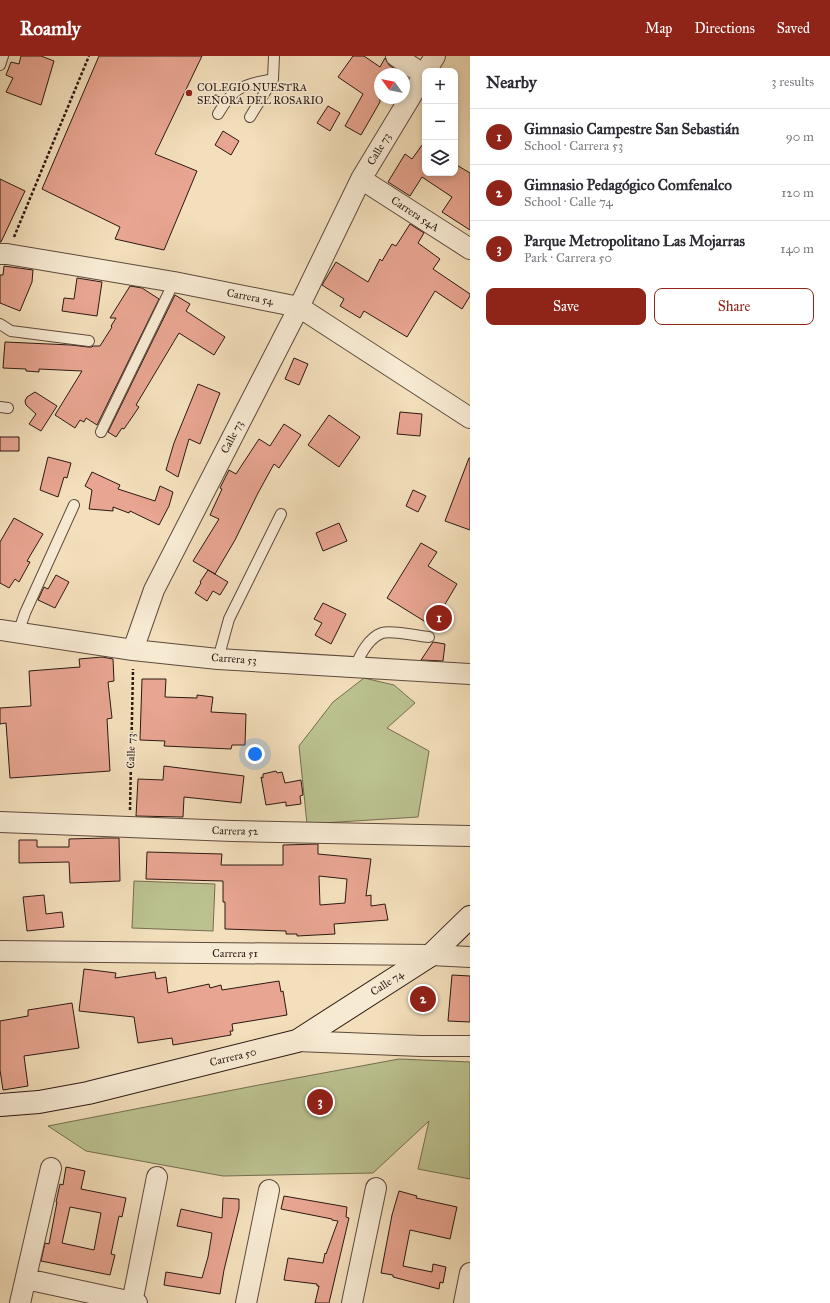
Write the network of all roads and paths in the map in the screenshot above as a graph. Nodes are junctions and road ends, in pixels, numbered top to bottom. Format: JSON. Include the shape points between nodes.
{"nodes":[{"id":1,"x":3,"y":56,"type":"edge"},
{"id":2,"x":88,"y":56,"type":"edge"},
{"id":3,"x":274,"y":56,"type":"edge"},
{"id":4,"x":396,"y":56,"type":"edge"},
{"id":5,"x":435,"y":56,"type":"edge"},
{"id":6,"x":0,"y":65,"type":"edge"},
{"id":7,"x":428,"y":68,"type":"edge"},
{"id":8,"x":422,"y":71,"type":"edge"},
{"id":9,"x":422,"y":78,"type":"edge"},
{"id":10,"x":273,"y":79,"type":"junction"},
{"id":11,"x":218,"y":114,"type":"dead end"},
{"id":12,"x":250,"y":117,"type":"dead end"},
{"id":13,"x":361,"y":179,"type":"junction"},
{"id":14,"x":470,"y":249,"type":"edge"},
{"id":15,"x":2,"y":256,"type":"edge"},
{"id":16,"x":174,"y":282,"type":"junction"},
{"id":17,"x":299,"y":307,"type":"junction"},
{"id":18,"x":0,"y":324,"type":"edge"},
{"id":19,"x":89,"y":341,"type":"dead end"},
{"id":20,"x":470,"y":418,"type":"edge"},
{"id":21,"x":101,"y":432,"type":"dead end"},
{"id":22,"x":74,"y":505,"type":"dead end"},
{"id":23,"x":281,"y":514,"type":"dead end"},
{"id":24,"x":9,"y":631,"type":"edge"},
{"id":25,"x":430,"y":637,"type":"dead end"},
{"id":26,"x":133,"y":650,"type":"junction"},
{"id":27,"x":218,"y":659,"type":"junction"},
{"id":28,"x":355,"y":667,"type":"junction"},
{"id":29,"x":470,"y":674,"type":"edge"},
{"id":30,"x":0,"y":822,"type":"edge"},
{"id":31,"x":129,"y":828,"type":"junction"},
{"id":32,"x":470,"y":836,"type":"edge"},
{"id":33,"x":470,"y":917,"type":"edge"},
{"id":34,"x":0,"y":951,"type":"edge"},
{"id":35,"x":431,"y":955,"type":"junction"},
{"id":36,"x":470,"y":957,"type":"edge"},
{"id":37,"x":297,"y":1041,"type":"junction"},
{"id":38,"x":470,"y":1046,"type":"edge"},
{"id":39,"x":0,"y":1105,"type":"edge"},
{"id":40,"x":51,"y":1168,"type":"dead end"},
{"id":41,"x":157,"y":1177,"type":"dead end"},
{"id":42,"x":376,"y":1188,"type":"dead end"},
{"id":43,"x":269,"y":1190,"type":"dead end"},
{"id":44,"x":470,"y":1273,"type":"edge"},
{"id":45,"x":26,"y":1279,"type":"junction"},
{"id":46,"x":20,"y":1303,"type":"edge"},
{"id":47,"x":134,"y":1303,"type":"edge"},
{"id":48,"x":246,"y":1303,"type":"edge"},
{"id":49,"x":352,"y":1303,"type":"edge"},
{"id":50,"x":464,"y":1303,"type":"edge"}],
"edges":[{"from":1,"to":6,"type":"lane"},
{"from":2,"to":15,"type":"path"},
{"from":3,"to":10,"type":"lane"},
{"from":4,"to":8,"type":"street"},
{"from":5,"to":7,"type":"street","name":"Calle 73"},
{"from":9,"to":13,"type":"street","name":"Calle 73"},
{"from":10,"to":11,"type":"lane","via":[[249,84],[233,92]]},
{"from":10,"to":12,"type":"lane"},
{"from":13,"to":14,"type":"street","name":"Carrera 54A"},
{"from":13,"to":17,"type":"street","name":"Calle 73"},
{"from":15,"to":16,"type":"street","name":"Carrera 54"},
{"from":16,"to":17,"type":"street","name":"Carrera 54"},
{"from":16,"to":21,"type":"lane"},
{"from":17,"to":20,"type":"street","name":"Carrera 54"},
{"from":17,"to":26,"type":"street","name":"Calle 73","via":[[154,590]]},
{"from":18,"to":19,"type":"lane","via":[[11,331]]},
{"from":22,"to":24,"type":"lane","via":[[25,613]]},
{"from":23,"to":27,"type":"lane","via":[[229,619]]},
{"from":24,"to":26,"type":"street","name":"Carrera 53"},
{"from":25,"to":28,"type":"lane","via":[[382,633],[371,641]]},
{"from":26,"to":27,"type":"street","name":"Carrera 53"},
{"from":26,"to":31,"type":"path","name":"Calle 73"},
{"from":27,"to":28,"type":"street","name":"Carrera 53"},
{"from":28,"to":29,"type":"street","name":"Carrera 53"},
{"from":30,"to":31,"type":"street","name":"Carrera 52"},
{"from":31,"to":32,"type":"street","name":"Carrera 52"},
{"from":33,"to":35,"type":"street","name":"Calle 74"},
{"from":34,"to":35,"type":"street","name":"Carrera 51"},
{"from":35,"to":36,"type":"street","name":"Carrera 51"},
{"from":35,"to":37,"type":"street","name":"Calle 74"},
{"from":37,"to":38,"type":"street","name":"Carrera 50"},
{"from":37,"to":39,"type":"street","name":"Carrera 50","via":[[88,1092],[40,1102]]},
{"from":40,"to":45,"type":"street"},
{"from":41,"to":47,"type":"street"},
{"from":42,"to":49,"type":"street"},
{"from":43,"to":48,"type":"street"},
{"from":44,"to":50,"type":"street"},
{"from":45,"to":46,"type":"street"},
{"from":45,"to":47,"type":"street"}]}
